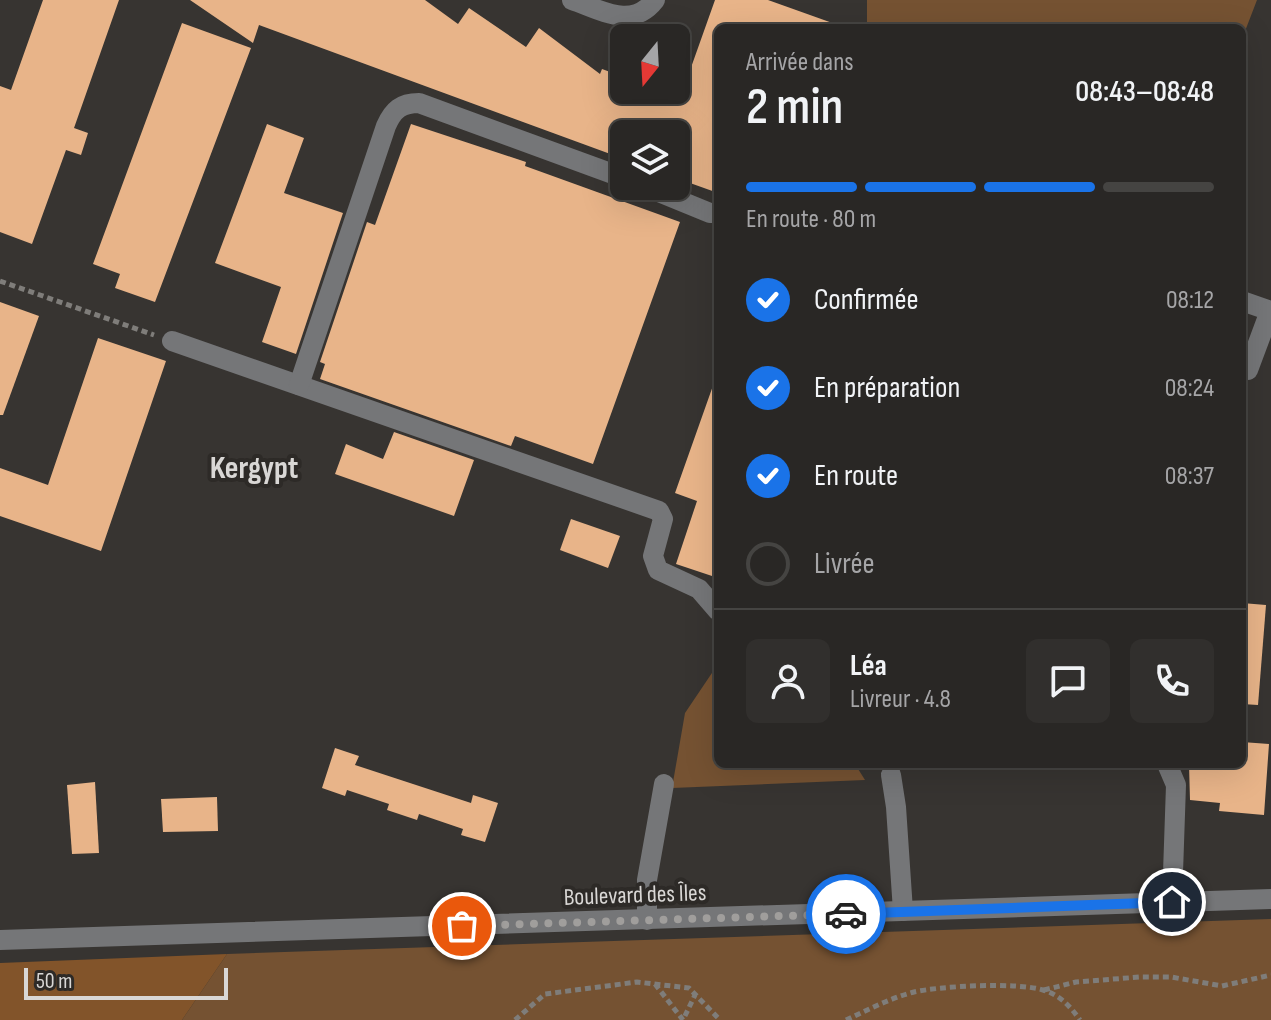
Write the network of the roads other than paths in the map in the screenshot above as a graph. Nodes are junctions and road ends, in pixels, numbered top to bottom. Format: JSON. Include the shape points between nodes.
{"nodes":[{"id":1,"x":572,"y":0,"type":"edge"},
{"id":2,"x":655,"y":0,"type":"edge"},
{"id":3,"x":610,"y":173,"type":"edge"},
{"id":4,"x":678,"y":200,"type":"edge"},
{"id":5,"x":714,"y":213,"type":"edge"},
{"id":6,"x":1246,"y":302,"type":"edge"},
{"id":7,"x":1271,"y":311,"type":"edge"},
{"id":8,"x":172,"y":341,"type":"road end"},
{"id":9,"x":1246,"y":369,"type":"edge"},
{"id":10,"x":299,"y":385,"type":"junction"},
{"id":11,"x":714,"y":606,"type":"edge"},
{"id":12,"x":1169,"y":768,"type":"edge"},
{"id":13,"x":891,"y":775,"type":"dead end"},
{"id":14,"x":664,"y":784,"type":"dead end"},
{"id":15,"x":1271,"y":899,"type":"edge"},
{"id":16,"x":1172,"y":902,"type":"junction"},
{"id":17,"x":903,"y":911,"type":"junction"},
{"id":18,"x":647,"y":920,"type":"junction"},
{"id":19,"x":0,"y":940,"type":"edge"}],
"edges":[{"from":1,"to":2,"type":"street","via":[[624,17],[638,16]]},
{"from":3,"to":10,"type":"street","via":[[419,103],[406,103],[392,113],[386,126]]},
{"from":4,"to":5,"type":"street"},
{"from":6,"to":7,"type":"street"},
{"from":7,"to":9,"type":"street"},
{"from":8,"to":10,"type":"street"},
{"from":10,"to":11,"type":"street","via":[[659,511],[663,519],[653,556],[658,570],[699,589]]},
{"from":12,"to":16,"type":"street","via":[[1176,785]]},
{"from":13,"to":17,"type":"street"},
{"from":14,"to":18,"type":"street","via":[[647,880]]},
{"from":15,"to":16,"type":"street","name":"Boulevard des Îles"},
{"from":16,"to":17,"type":"street","name":"Boulevard des Îles"},
{"from":17,"to":18,"type":"street","name":"Boulevard des Îles"},
{"from":18,"to":19,"type":"street","name":"Boulevard des Îles"}]}
